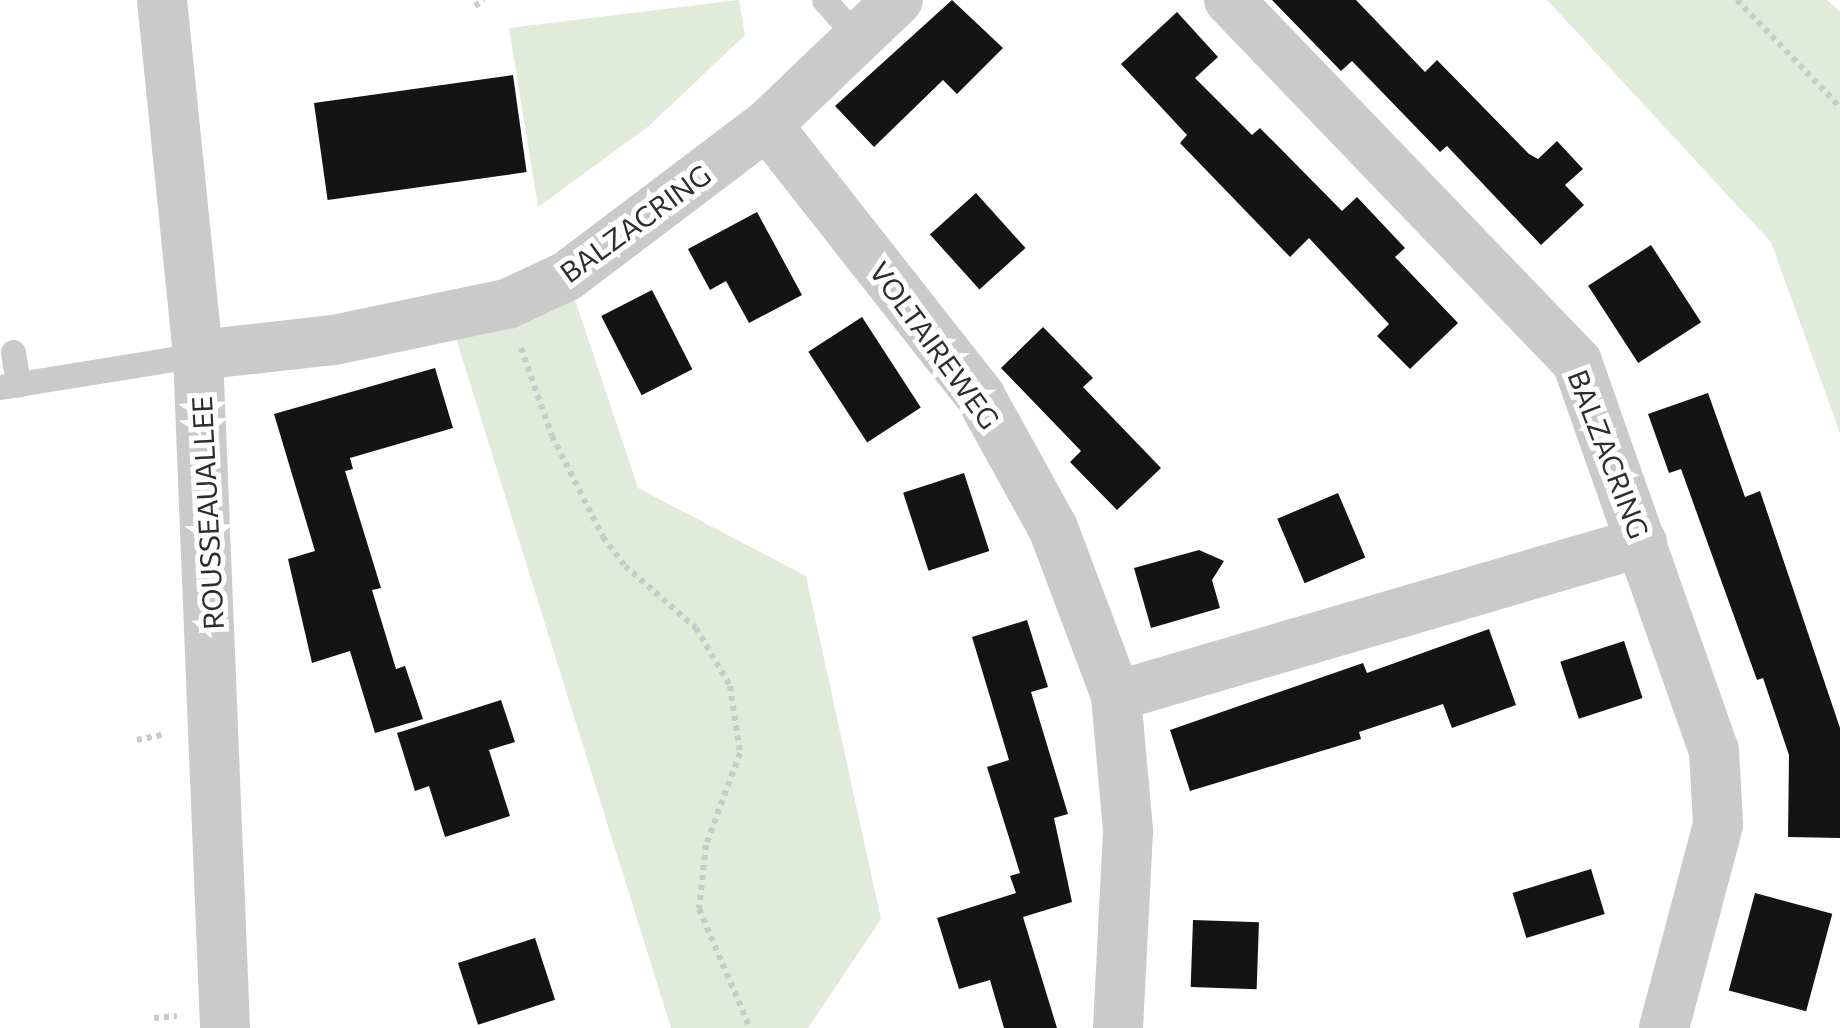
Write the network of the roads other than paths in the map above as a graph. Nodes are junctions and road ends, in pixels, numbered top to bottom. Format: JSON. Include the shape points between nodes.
{"nodes":[{"id":1,"x":162,"y":0,"type":"edge"},
{"id":2,"x":824,"y":0,"type":"edge"},
{"id":3,"x":898,"y":0,"type":"edge"},
{"id":4,"x":1230,"y":0,"type":"edge"},
{"id":5,"x":858,"y":38,"type":"junction"},
{"id":6,"x":767,"y":125,"type":"junction"},
{"id":7,"x":12,"y":352,"type":"dead end"},
{"id":8,"x":198,"y":355,"type":"junction"},
{"id":9,"x":9,"y":386,"type":"edge"},
{"id":10,"x":1642,"y":542,"type":"junction"},
{"id":11,"x":1116,"y":696,"type":"junction"},
{"id":12,"x":226,"y":1028,"type":"edge"},
{"id":13,"x":1118,"y":1028,"type":"edge"},
{"id":14,"x":1664,"y":1028,"type":"edge"}],
"edges":[{"from":1,"to":8,"type":"street","name":"ROUSSEAUALLEE"},
{"from":2,"to":5,"type":"lane"},
{"from":3,"to":5,"type":"street","name":"BALZACRING"},
{"from":4,"to":10,"type":"street","name":"BALZACRING","via":[[1577,362]]},
{"from":5,"to":6,"type":"street","name":"BALZACRING"},
{"from":6,"to":8,"type":"street","name":"BALZACRING","via":[[567,276],[507,304],[334,340]]},
{"from":6,"to":11,"type":"street","name":"VOLTAIREWEG","via":[[980,396],[1053,528]]},
{"from":7,"to":9,"type":"lane"},
{"from":8,"to":9,"type":"lane"},
{"from":8,"to":12,"type":"street","name":"ROUSSEAUALLEE"},
{"from":10,"to":11,"type":"street"},
{"from":10,"to":14,"type":"street","name":"BALZACRING","via":[[1714,750],[1718,825]]},
{"from":11,"to":13,"type":"street","name":"VOLTAIREWEG","via":[[1128,831]]}]}
